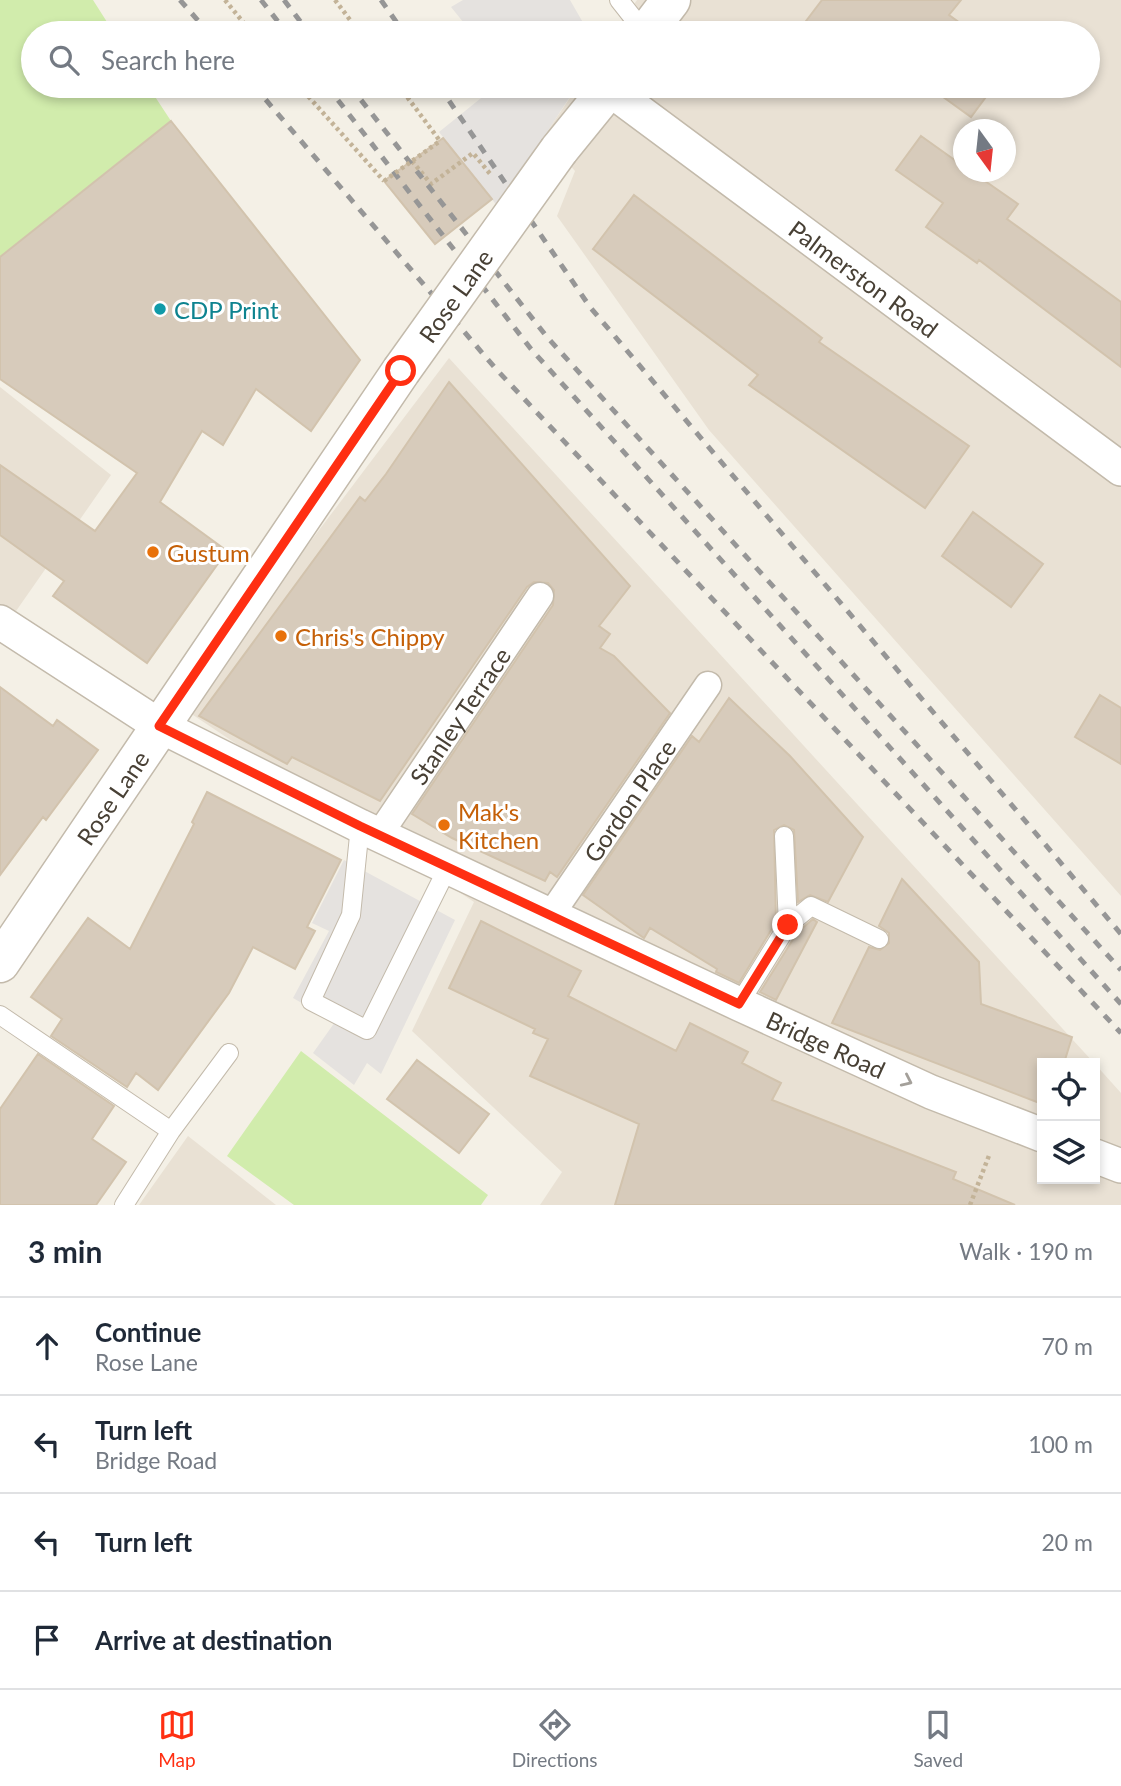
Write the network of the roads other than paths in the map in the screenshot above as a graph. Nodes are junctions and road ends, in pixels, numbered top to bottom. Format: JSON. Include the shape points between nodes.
{"nodes":[{"id":1,"x":619,"y":0,"type":"edge"},
{"id":2,"x":671,"y":0,"type":"edge"},
{"id":3,"x":636,"y":21,"type":"edge"},
{"id":4,"x":655,"y":21,"type":"edge"},
{"id":5,"x":598,"y":98,"type":"edge"},
{"id":6,"x":621,"y":98,"type":"edge"},
{"id":7,"x":1121,"y":469,"type":"edge"},
{"id":8,"x":540,"y":596,"type":"dead end"},
{"id":9,"x":0,"y":622,"type":"edge"},
{"id":10,"x":708,"y":685,"type":"dead end"},
{"id":11,"x":159,"y":726,"type":"junction"},
{"id":12,"x":370,"y":830,"type":"junction"},
{"id":13,"x":783,"y":836,"type":"dead end"},
{"id":14,"x":448,"y":867,"type":"junction"},
{"id":15,"x":551,"y":916,"type":"junction"},
{"id":16,"x":788,"y":925,"type":"junction"},
{"id":17,"x":879,"y":939,"type":"dead end"},
{"id":18,"x":0,"y":963,"type":"edge"},
{"id":19,"x":739,"y":1004,"type":"junction"},
{"id":20,"x":0,"y":1015,"type":"edge"},
{"id":21,"x":229,"y":1053,"type":"dead end"},
{"id":22,"x":171,"y":1131,"type":"junction"},
{"id":23,"x":1037,"y":1133,"type":"edge"},
{"id":24,"x":1100,"y":1158,"type":"edge"},
{"id":25,"x":1121,"y":1166,"type":"edge"},
{"id":26,"x":124,"y":1205,"type":"edge"}],
"edges":[{"from":1,"to":3,"type":"lane"},
{"from":2,"to":4,"type":"street"},
{"from":5,"to":11,"type":"street","name":"Rose Lane","bridge":true,"via":[[401,371]]},
{"from":6,"to":7,"type":"street","name":"Palmerston Road"},
{"from":8,"to":12,"type":"street","name":"Stanley Terrace"},
{"from":9,"to":11,"type":"street","name":"Bridge Road"},
{"from":10,"to":15,"type":"street","name":"Gordon Place"},
{"from":11,"to":12,"type":"street","name":"Bridge Road"},
{"from":11,"to":18,"type":"street","name":"Rose Lane"},
{"from":12,"to":14,"type":"street","name":"Bridge Road"},
{"from":12,"to":14,"type":"lane","via":[[351,915],[311,1001],[367,1030]]},
{"from":13,"to":16,"type":"lane"},
{"from":14,"to":15,"type":"street","name":"Bridge Road"},
{"from":15,"to":19,"type":"street","name":"Bridge Road"},
{"from":16,"to":17,"type":"lane","via":[[811,906]]},
{"from":16,"to":19,"type":"lane"},
{"from":19,"to":23,"type":"street","name":"Bridge Road","one_way":true,"via":[[931,1091]]},
{"from":20,"to":22,"type":"lane"},
{"from":21,"to":22,"type":"lane"},
{"from":22,"to":26,"type":"lane"},
{"from":24,"to":25,"type":"street"}]}
